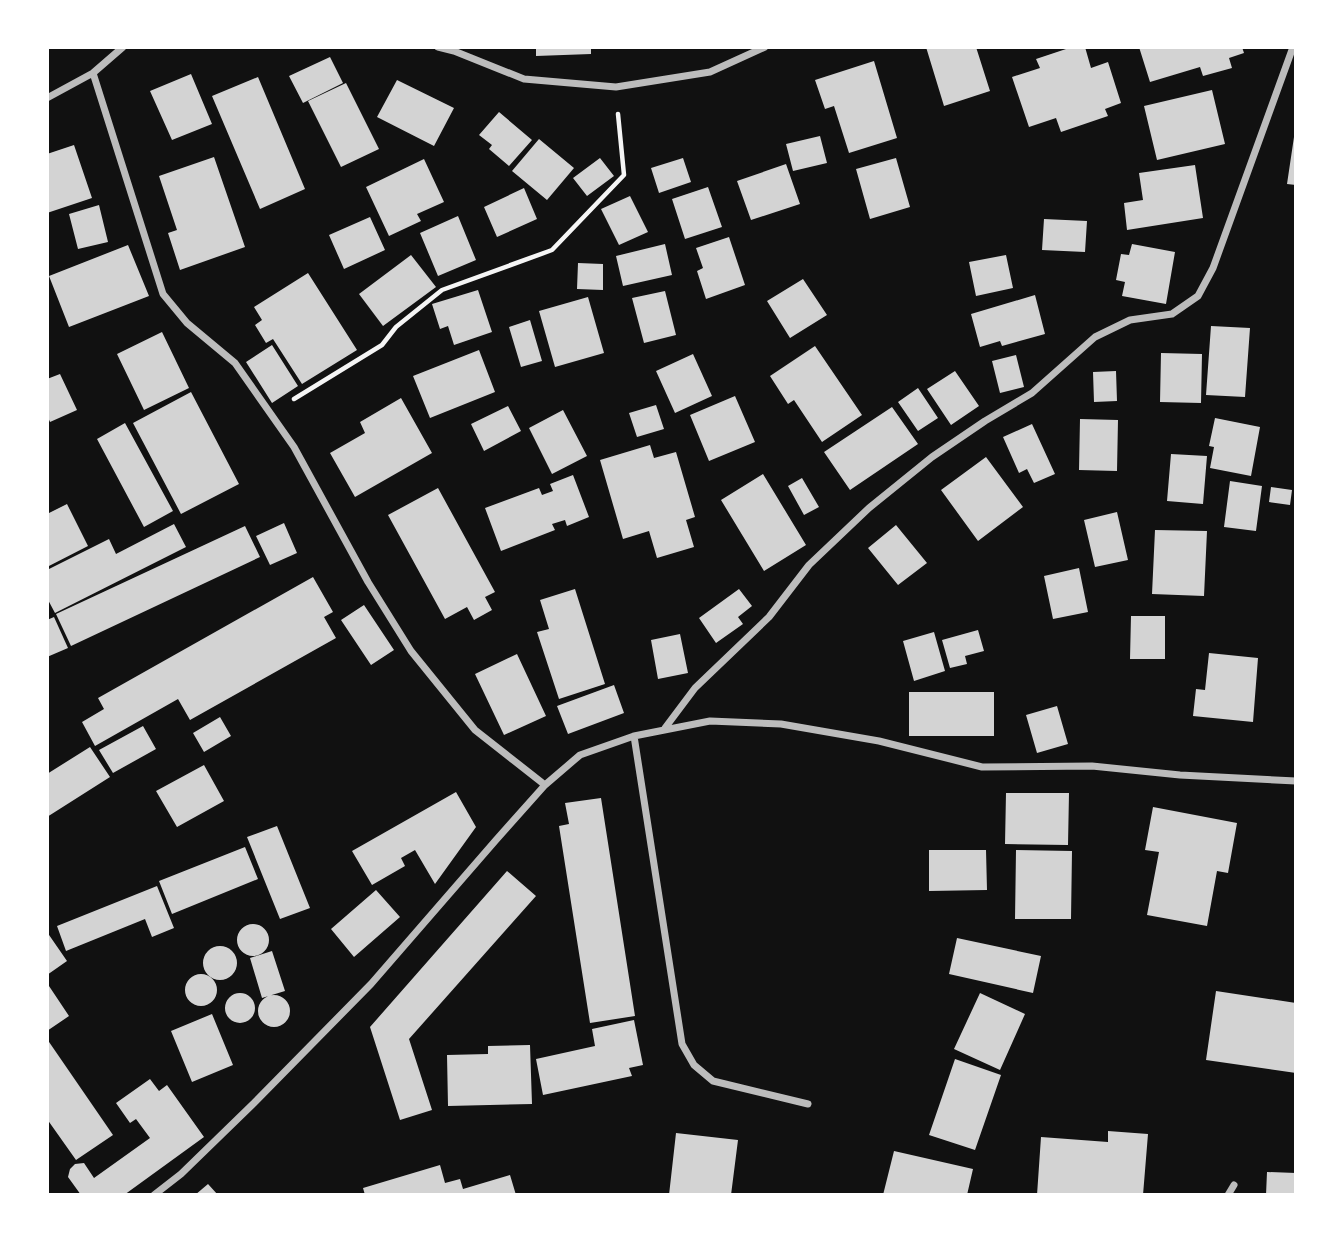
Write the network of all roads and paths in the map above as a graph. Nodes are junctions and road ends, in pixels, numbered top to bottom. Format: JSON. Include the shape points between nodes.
{"nodes":[{"id":1,"x":122,"y":47,"type":"edge"},
{"id":2,"x":438,"y":47,"type":"edge"},
{"id":3,"x":765,"y":47,"type":"edge"},
{"id":4,"x":1293,"y":47,"type":"edge"},
{"id":5,"x":93,"y":72,"type":"junction"},
{"id":6,"x":615,"y":87,"type":"junction"},
{"id":7,"x":47,"y":98,"type":"edge"},
{"id":8,"x":270,"y":415,"type":"junction"},
{"id":9,"x":665,"y":728,"type":"junction"},
{"id":10,"x":634,"y":736,"type":"junction"},
{"id":11,"x":1296,"y":781,"type":"edge"},
{"id":12,"x":545,"y":785,"type":"junction"},
{"id":13,"x":808,"y":1104,"type":"dead end"},
{"id":14,"x":1234,"y":1185,"type":"dead end"},
{"id":15,"x":154,"y":1195,"type":"edge"},
{"id":16,"x":1228,"y":1195,"type":"edge"}],
"edges":[{"from":1,"to":5,"type":"street"},
{"from":2,"to":6,"type":"street","via":[[524,79]]},
{"from":3,"to":6,"type":"street","via":[[710,72]]},
{"from":4,"to":9,"type":"street","via":[[1213,268],[1198,296],[1172,314],[1130,320],[1095,337],[1032,393],[932,457],[869,508],[809,565],[769,617],[695,688]]},
{"from":5,"to":7,"type":"street"},
{"from":5,"to":8,"type":"street","via":[[163,293],[187,323],[235,363]]},
{"from":6,"to":8,"type":"path","via":[[624,175],[552,250],[442,290],[396,327],[382,345]]},
{"from":8,"to":12,"type":"street","via":[[294,447],[411,651],[475,730]]},
{"from":9,"to":10,"type":"street"},
{"from":9,"to":11,"type":"street","via":[[710,721],[781,724],[879,741],[982,767],[1092,766]]},
{"from":10,"to":12,"type":"street","via":[[580,755]]},
{"from":10,"to":13,"type":"street","via":[[682,1044],[694,1065],[713,1081]]},
{"from":12,"to":15,"type":"street","via":[[371,984],[181,1174]]},
{"from":14,"to":16,"type":"street"}]}
